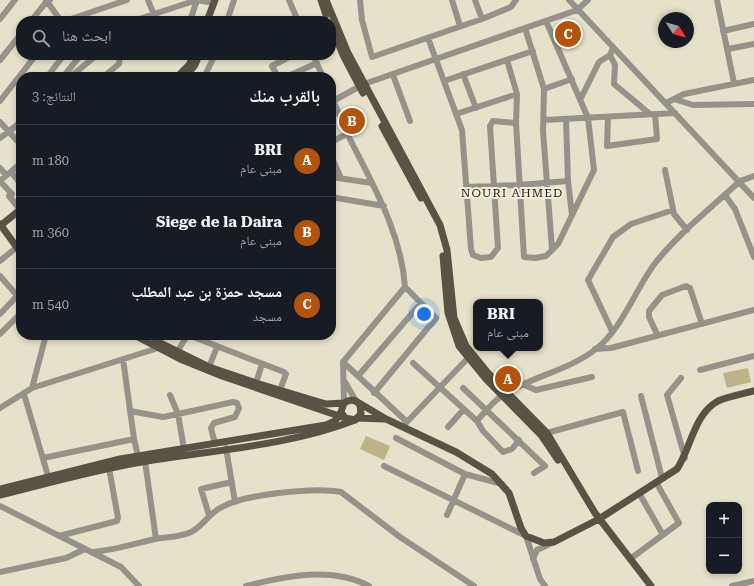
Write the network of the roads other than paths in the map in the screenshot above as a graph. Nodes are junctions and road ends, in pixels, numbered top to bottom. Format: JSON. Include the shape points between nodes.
{"nodes":[{"id":1,"x":15,"y":0,"type":"edge"},
{"id":2,"x":48,"y":0,"type":"edge"},
{"id":3,"x":127,"y":0,"type":"edge"},
{"id":4,"x":148,"y":0,"type":"edge"},
{"id":5,"x":197,"y":0,"type":"edge"},
{"id":6,"x":234,"y":0,"type":"edge"},
{"id":7,"x":289,"y":0,"type":"edge"},
{"id":8,"x":321,"y":0,"type":"edge"},
{"id":9,"x":326,"y":0,"type":"edge"},
{"id":10,"x":360,"y":0,"type":"edge"},
{"id":11,"x":452,"y":0,"type":"edge"},
{"id":12,"x":475,"y":0,"type":"edge"},
{"id":13,"x":516,"y":0,"type":"edge"},
{"id":14,"x":568,"y":0,"type":"edge"},
{"id":15,"x":588,"y":0,"type":"edge"},
{"id":16,"x":718,"y":0,"type":"edge"},
{"id":17,"x":216,"y":1,"type":"edge"},
{"id":18,"x":577,"y":10,"type":"junction"},
{"id":19,"x":154,"y":14,"type":"junction"},
{"id":20,"x":35,"y":16,"type":"edge"},
{"id":21,"x":58,"y":16,"type":"edge"},
{"id":22,"x":80,"y":16,"type":"edge"},
{"id":23,"x":148,"y":16,"type":"edge"},
{"id":24,"x":192,"y":16,"type":"edge"},
{"id":25,"x":209,"y":16,"type":"edge"},
{"id":26,"x":214,"y":16,"type":"edge"},
{"id":27,"x":229,"y":16,"type":"edge"},
{"id":28,"x":296,"y":16,"type":"edge"},
{"id":29,"x":327,"y":16,"type":"edge"},
{"id":30,"x":332,"y":16,"type":"edge"},
{"id":31,"x":0,"y":19,"type":"edge"},
{"id":32,"x":482,"y":19,"type":"junction"},
{"id":33,"x":546,"y":21,"type":"junction"},
{"id":34,"x":754,"y":24,"type":"edge"},
{"id":35,"x":460,"y":26,"type":"junction"},
{"id":36,"x":336,"y":28,"type":"edge"},
{"id":37,"x":525,"y":28,"type":"junction"},
{"id":38,"x":723,"y":30,"type":"junction"},
{"id":39,"x":336,"y":38,"type":"edge"},
{"id":40,"x":428,"y":38,"type":"junction"},
{"id":41,"x":16,"y":40,"type":"edge"},
{"id":42,"x":754,"y":44,"type":"edge"},
{"id":43,"x":613,"y":48,"type":"junction"},
{"id":44,"x":728,"y":49,"type":"junction"},
{"id":45,"x":533,"y":51,"type":"junction"},
{"id":46,"x":610,"y":55,"type":"junction"},
{"id":47,"x":0,"y":60,"type":"edge"},
{"id":48,"x":33,"y":60,"type":"edge"},
{"id":49,"x":60,"y":60,"type":"edge"},
{"id":50,"x":76,"y":60,"type":"edge"},
{"id":51,"x":81,"y":60,"type":"edge"},
{"id":52,"x":91,"y":60,"type":"edge"},
{"id":53,"x":119,"y":60,"type":"edge"},
{"id":54,"x":188,"y":60,"type":"edge"},
{"id":55,"x":197,"y":60,"type":"edge"},
{"id":56,"x":212,"y":60,"type":"edge"},
{"id":57,"x":283,"y":60,"type":"edge"},
{"id":58,"x":316,"y":60,"type":"edge"},
{"id":59,"x":436,"y":60,"type":"junction"},
{"id":60,"x":507,"y":60,"type":"junction"},
{"id":61,"x":317,"y":63,"type":"junction"},
{"id":62,"x":83,"y":66,"type":"junction"},
{"id":63,"x":25,"y":72,"type":"edge"},
{"id":64,"x":51,"y":72,"type":"edge"},
{"id":65,"x":67,"y":72,"type":"edge"},
{"id":66,"x":76,"y":72,"type":"edge"},
{"id":67,"x":109,"y":72,"type":"edge"},
{"id":68,"x":181,"y":72,"type":"edge"},
{"id":69,"x":189,"y":72,"type":"edge"},
{"id":70,"x":206,"y":72,"type":"edge"},
{"id":71,"x":275,"y":72,"type":"edge"},
{"id":72,"x":300,"y":72,"type":"edge"},
{"id":73,"x":321,"y":72,"type":"edge"},
{"id":74,"x":392,"y":74,"type":"junction"},
{"id":75,"x":463,"y":74,"type":"junction"},
{"id":76,"x":572,"y":79,"type":"junction"},
{"id":77,"x":754,"y":80,"type":"edge"},
{"id":78,"x":444,"y":81,"type":"junction"},
{"id":79,"x":16,"y":84,"type":"edge"},
{"id":80,"x":734,"y":84,"type":"junction"},
{"id":81,"x":362,"y":86,"type":"junction"},
{"id":82,"x":544,"y":89,"type":"junction"},
{"id":83,"x":517,"y":94,"type":"junction"},
{"id":84,"x":336,"y":96,"type":"edge"},
{"id":85,"x":581,"y":98,"type":"junction"},
{"id":86,"x":674,"y":99,"type":"junction"},
{"id":87,"x":0,"y":102,"type":"edge"},
{"id":88,"x":666,"y":103,"type":"junction"},
{"id":89,"x":754,"y":104,"type":"edge"},
{"id":90,"x":336,"y":107,"type":"edge"},
{"id":91,"x":476,"y":108,"type":"junction"},
{"id":92,"x":675,"y":113,"type":"junction"},
{"id":93,"x":456,"y":114,"type":"junction"},
{"id":94,"x":653,"y":114,"type":"junction"},
{"id":95,"x":608,"y":117,"type":"junction"},
{"id":96,"x":588,"y":118,"type":"junction"},
{"id":97,"x":566,"y":119,"type":"junction"},
{"id":98,"x":544,"y":120,"type":"junction"},
{"id":99,"x":410,"y":121,"type":"dead end"},
{"id":100,"x":0,"y":122,"type":"edge"},
{"id":101,"x":516,"y":123,"type":"junction"},
{"id":102,"x":16,"y":125,"type":"edge"},
{"id":103,"x":8,"y":131,"type":"junction"},
{"id":104,"x":348,"y":134,"type":"junction"},
{"id":105,"x":0,"y":138,"type":"edge"},
{"id":106,"x":16,"y":140,"type":"edge"},
{"id":107,"x":336,"y":140,"type":"edge"},
{"id":108,"x":336,"y":167,"type":"edge"},
{"id":109,"x":0,"y":168,"type":"edge"},
{"id":110,"x":16,"y":168,"type":"edge"},
{"id":111,"x":665,"y":170,"type":"dead end"},
{"id":112,"x":9,"y":174,"type":"junction"},
{"id":113,"x":754,"y":176,"type":"edge"},
{"id":114,"x":336,"y":178,"type":"edge"},
{"id":115,"x":341,"y":178,"type":"junction"},
{"id":116,"x":16,"y":179,"type":"edge"},
{"id":117,"x":0,"y":180,"type":"edge"},
{"id":118,"x":568,"y":181,"type":"junction"},
{"id":119,"x":740,"y":181,"type":"junction"},
{"id":120,"x":546,"y":182,"type":"junction"},
{"id":121,"x":372,"y":183,"type":"junction"},
{"id":122,"x":493,"y":185,"type":"junction"},
{"id":123,"x":519,"y":186,"type":"junction"},
{"id":124,"x":466,"y":187,"type":"junction"},
{"id":125,"x":725,"y":195,"type":"junction"},
{"id":126,"x":336,"y":198,"type":"edge"},
{"id":127,"x":754,"y":198,"type":"edge"},
{"id":128,"x":16,"y":203,"type":"edge"},
{"id":129,"x":384,"y":206,"type":"junction"},
{"id":130,"x":16,"y":210,"type":"edge"},
{"id":131,"x":673,"y":210,"type":"junction"},
{"id":132,"x":572,"y":215,"type":"junction"},
{"id":133,"x":0,"y":224,"type":"edge"},
{"id":134,"x":687,"y":230,"type":"junction"},
{"id":135,"x":16,"y":246,"type":"edge"},
{"id":136,"x":552,"y":249,"type":"junction"},
{"id":137,"x":16,"y":252,"type":"edge"},
{"id":138,"x":754,"y":257,"type":"edge"},
{"id":139,"x":0,"y":261,"type":"edge"},
{"id":140,"x":0,"y":276,"type":"edge"},
{"id":141,"x":5,"y":282,"type":"junction"},
{"id":142,"x":405,"y":287,"type":"junction"},
{"id":143,"x":0,"y":288,"type":"edge"},
{"id":144,"x":16,"y":295,"type":"edge"},
{"id":145,"x":16,"y":301,"type":"edge"},
{"id":146,"x":421,"y":303,"type":"junction"},
{"id":147,"x":754,"y":310,"type":"edge"},
{"id":148,"x":0,"y":314,"type":"edge"},
{"id":149,"x":16,"y":318,"type":"edge"},
{"id":150,"x":702,"y":324,"type":"junction"},
{"id":151,"x":612,"y":331,"type":"junction"},
{"id":152,"x":656,"y":332,"type":"dead end"},
{"id":153,"x":0,"y":333,"type":"edge"},
{"id":154,"x":45,"y":340,"type":"edge"},
{"id":155,"x":146,"y":340,"type":"edge"},
{"id":156,"x":150,"y":340,"type":"edge"},
{"id":157,"x":159,"y":340,"type":"edge"},
{"id":158,"x":184,"y":340,"type":"edge"},
{"id":159,"x":198,"y":340,"type":"edge"},
{"id":160,"x":156,"y":344,"type":"junction"},
{"id":161,"x":218,"y":347,"type":"junction"},
{"id":162,"x":595,"y":350,"type":"junction"},
{"id":163,"x":177,"y":352,"type":"junction"},
{"id":164,"x":754,"y":356,"type":"edge"},
{"id":165,"x":468,"y":358,"type":"junction"},
{"id":166,"x":123,"y":359,"type":"junction"},
{"id":167,"x":343,"y":362,"type":"junction"},
{"id":168,"x":413,"y":363,"type":"dead end"},
{"id":169,"x":262,"y":364,"type":"junction"},
{"id":170,"x":209,"y":366,"type":"junction"},
{"id":171,"x":700,"y":370,"type":"dead end"},
{"id":172,"x":358,"y":376,"type":"junction"},
{"id":173,"x":592,"y":377,"type":"dead end"},
{"id":174,"x":681,"y":378,"type":"dead end"},
{"id":175,"x":256,"y":382,"type":"junction"},
{"id":176,"x":345,"y":382,"type":"junction"},
{"id":177,"x":522,"y":384,"type":"junction"},
{"id":178,"x":440,"y":386,"type":"junction"},
{"id":179,"x":32,"y":388,"type":"junction"},
{"id":180,"x":464,"y":388,"type":"dead end"},
{"id":181,"x":280,"y":390,"type":"junction"},
{"id":182,"x":754,"y":391,"type":"edge"},
{"id":183,"x":374,"y":392,"type":"junction"},
{"id":184,"x":24,"y":394,"type":"junction"},
{"id":185,"x":170,"y":394,"type":"dead end"},
{"id":186,"x":505,"y":394,"type":"junction"},
{"id":187,"x":641,"y":396,"type":"dead end"},
{"id":188,"x":357,"y":402,"type":"junction"},
{"id":189,"x":344,"y":403,"type":"junction"},
{"id":190,"x":0,"y":408,"type":"edge"},
{"id":191,"x":464,"y":409,"type":"junction"},
{"id":192,"x":487,"y":410,"type":"junction"},
{"id":193,"x":130,"y":411,"type":"junction"},
{"id":194,"x":178,"y":414,"type":"junction"},
{"id":195,"x":340,"y":414,"type":"junction"},
{"id":196,"x":353,"y":419,"type":"junction"},
{"id":197,"x":386,"y":419,"type":"junction"},
{"id":198,"x":477,"y":421,"type":"junction"},
{"id":199,"x":405,"y":424,"type":"junction"},
{"id":200,"x":448,"y":427,"type":"dead end"},
{"id":201,"x":544,"y":434,"type":"junction"},
{"id":202,"x":396,"y":438,"type":"dead end"},
{"id":203,"x":134,"y":439,"type":"junction"},
{"id":204,"x":519,"y":440,"type":"junction"},
{"id":205,"x":215,"y":444,"type":"junction"},
{"id":206,"x":226,"y":448,"type":"junction"},
{"id":207,"x":184,"y":449,"type":"junction"},
{"id":208,"x":138,"y":456,"type":"junction"},
{"id":209,"x":43,"y":458,"type":"junction"},
{"id":210,"x":685,"y":458,"type":"junction"},
{"id":211,"x":145,"y":461,"type":"junction"},
{"id":212,"x":384,"y":466,"type":"dead end"},
{"id":213,"x":109,"y":468,"type":"junction"},
{"id":214,"x":638,"y":471,"type":"dead end"},
{"id":215,"x":465,"y":474,"type":"junction"},
{"id":216,"x":534,"y":474,"type":"dead end"},
{"id":217,"x":48,"y":476,"type":"junction"},
{"id":218,"x":659,"y":480,"type":"junction"},
{"id":219,"x":232,"y":482,"type":"junction"},
{"id":220,"x":502,"y":484,"type":"junction"},
{"id":221,"x":0,"y":489,"type":"edge"},
{"id":222,"x":639,"y":493,"type":"junction"},
{"id":223,"x":0,"y":495,"type":"edge"},
{"id":224,"x":455,"y":500,"type":"junction"},
{"id":225,"x":235,"y":502,"type":"junction"},
{"id":226,"x":0,"y":506,"type":"edge"},
{"id":227,"x":208,"y":515,"type":"junction"},
{"id":228,"x":447,"y":515,"type":"dead end"},
{"id":229,"x":597,"y":520,"type":"junction"},
{"id":230,"x":663,"y":535,"type":"junction"},
{"id":231,"x":59,"y":536,"type":"junction"},
{"id":232,"x":526,"y":536,"type":"junction"},
{"id":233,"x":156,"y":539,"type":"junction"},
{"id":234,"x":554,"y":542,"type":"junction"},
{"id":235,"x":85,"y":549,"type":"junction"},
{"id":236,"x":93,"y":552,"type":"junction"},
{"id":237,"x":532,"y":559,"type":"junction"},
{"id":238,"x":630,"y":559,"type":"junction"},
{"id":239,"x":0,"y":572,"type":"edge"},
{"id":240,"x":754,"y":582,"type":"edge"},
{"id":241,"x":272,"y":583,"type":"edge"},
{"id":242,"x":139,"y":586,"type":"edge"},
{"id":243,"x":246,"y":586,"type":"edge"},
{"id":244,"x":369,"y":586,"type":"edge"},
{"id":245,"x":474,"y":586,"type":"edge"},
{"id":246,"x":545,"y":586,"type":"edge"},
{"id":247,"x":646,"y":586,"type":"edge"},
{"id":248,"x":651,"y":586,"type":"edge"},
{"id":249,"x":732,"y":586,"type":"edge"}],
"edges":[{"from":1,"to":31,"type":"street"},
{"from":2,"to":20,"type":"street"},
{"from":2,"to":21,"type":"street"},
{"from":3,"to":22,"type":"street"},
{"from":4,"to":19,"type":"street"},
{"from":5,"to":17,"type":"street"},
{"from":5,"to":19,"type":"street"},
{"from":5,"to":24,"type":"street"},
{"from":6,"to":27,"type":"street"},
{"from":7,"to":28,"type":"street"},
{"from":8,"to":29,"type":"main road"},
{"from":9,"to":30,"type":"main road"},
{"from":10,"to":40,"type":"street","via":[[362,20],[372,57]]},
{"from":11,"to":35,"type":"street"},
{"from":12,"to":32,"type":"street"},
{"from":13,"to":32,"type":"street","via":[[511,7]]},
{"from":14,"to":18,"type":"street"},
{"from":15,"to":18,"type":"street"},
{"from":16,"to":38,"type":"street"},
{"from":17,"to":25,"type":"main road"},
{"from":17,"to":26,"type":"main road"},
{"from":18,"to":33,"type":"street"},
{"from":18,"to":43,"type":"street"},
{"from":19,"to":23,"type":"street"},
{"from":32,"to":35,"type":"street"},
{"from":33,"to":37,"type":"street"},
{"from":33,"to":76,"type":"street"},
{"from":34,"to":38,"type":"street"},
{"from":35,"to":40,"type":"street"},
{"from":36,"to":81,"type":"main road"},
{"from":37,"to":45,"type":"street"},
{"from":37,"to":59,"type":"street"},
{"from":38,"to":44,"type":"street"},
{"from":39,"to":81,"type":"main road"},
{"from":40,"to":59,"type":"street"},
{"from":41,"to":47,"type":"street"},
{"from":42,"to":44,"type":"street"},
{"from":43,"to":46,"type":"street"},
{"from":43,"to":88,"type":"street"},
{"from":44,"to":80,"type":"street"},
{"from":45,"to":60,"type":"street"},
{"from":45,"to":82,"type":"street"},
{"from":46,"to":85,"type":"street","via":[[599,62]]},
{"from":46,"to":94,"type":"street","via":[[615,65],[614,84]]},
{"from":48,"to":63,"type":"street"},
{"from":49,"to":64,"type":"street"},
{"from":50,"to":65,"type":"street"},
{"from":51,"to":62,"type":"street"},
{"from":52,"to":62,"type":"street"},
{"from":53,"to":67,"type":"street","via":[[119,64]]},
{"from":54,"to":68,"type":"main road"},
{"from":55,"to":69,"type":"main road"},
{"from":56,"to":70,"type":"street"},
{"from":57,"to":71,"type":"street","via":[[272,66]]},
{"from":58,"to":61,"type":"street"},
{"from":59,"to":74,"type":"street"},
{"from":59,"to":78,"type":"street"},
{"from":60,"to":75,"type":"street"},
{"from":60,"to":83,"type":"street"},
{"from":61,"to":72,"type":"street"},
{"from":61,"to":73,"type":"street"},
{"from":62,"to":66,"type":"street"},
{"from":74,"to":81,"type":"street"},
{"from":74,"to":99,"type":"street"},
{"from":75,"to":78,"type":"street"},
{"from":75,"to":91,"type":"street"},
{"from":76,"to":82,"type":"street"},
{"from":76,"to":85,"type":"street"},
{"from":77,"to":80,"type":"street"},
{"from":78,"to":93,"type":"street"},
{"from":79,"to":87,"type":"street"},
{"from":80,"to":86,"type":"street","via":[[684,94]]},
{"from":81,"to":84,"type":"street"},
{"from":81,"to":165,"type":"main road","via":[[438,234],[450,324],[459,346]]},
{"from":81,"to":186,"type":"main road","via":[[440,225],[447,250],[454,318],[460,336],[472,355]]},
{"from":82,"to":98,"type":"street"},
{"from":83,"to":91,"type":"street"},
{"from":83,"to":101,"type":"street"},
{"from":85,"to":96,"type":"street"},
{"from":86,"to":88,"type":"street"},
{"from":86,"to":89,"type":"street","via":[[693,105]]},
{"from":88,"to":92,"type":"street"},
{"from":90,"to":104,"type":"street"},
{"from":91,"to":93,"type":"street"},
{"from":92,"to":94,"type":"street"},
{"from":92,"to":119,"type":"street"},
{"from":93,"to":124,"type":"street","via":[[462,130]]},
{"from":94,"to":95,"type":"street"},
{"from":94,"to":95,"type":"street","via":[[657,139],[607,146]]},
{"from":95,"to":96,"type":"street"},
{"from":96,"to":97,"type":"street"},
{"from":96,"to":132,"type":"street","via":[[594,170]]},
{"from":97,"to":98,"type":"street"},
{"from":97,"to":118,"type":"street"},
{"from":98,"to":120,"type":"street"},
{"from":100,"to":103,"type":"street"},
{"from":101,"to":122,"type":"street","via":[[494,122],[490,126]]},
{"from":101,"to":123,"type":"street"},
{"from":102,"to":103,"type":"street"},
{"from":103,"to":105,"type":"street"},
{"from":103,"to":106,"type":"street"},
{"from":104,"to":107,"type":"street"},
{"from":104,"to":121,"type":"street"},
{"from":108,"to":115,"type":"street"},
{"from":109,"to":112,"type":"street"},
{"from":110,"to":112,"type":"street"},
{"from":111,"to":131,"type":"street"},
{"from":112,"to":116,"type":"street"},
{"from":112,"to":117,"type":"street"},
{"from":113,"to":119,"type":"street"},
{"from":114,"to":115,"type":"street"},
{"from":115,"to":121,"type":"street"},
{"from":117,"to":128,"type":"street"},
{"from":118,"to":120,"type":"street"},
{"from":118,"to":132,"type":"street"},
{"from":119,"to":125,"type":"street"},
{"from":119,"to":127,"type":"street"},
{"from":120,"to":123,"type":"street"},
{"from":120,"to":136,"type":"street"},
{"from":121,"to":129,"type":"street"},
{"from":122,"to":123,"type":"street"},
{"from":122,"to":124,"type":"street"},
{"from":122,"to":124,"type":"street","via":[[498,248],[491,257],[481,258],[473,255],[471,249]]},
{"from":123,"to":136,"type":"street","via":[[524,257],[546,256]]},
{"from":125,"to":134,"type":"street"},
{"from":125,"to":138,"type":"street","via":[[735,209]]},
{"from":126,"to":129,"type":"street"},
{"from":129,"to":142,"type":"street","via":[[396,238],[404,269]]},
{"from":130,"to":133,"type":"main road"},
{"from":131,"to":134,"type":"street"},
{"from":131,"to":151,"type":"street","via":[[631,224],[613,237],[588,280]]},
{"from":132,"to":136,"type":"street","via":[[558,244]]},
{"from":133,"to":135,"type":"main road"},
{"from":134,"to":151,"type":"street","via":[[651,269]]},
{"from":137,"to":139,"type":"street"},
{"from":140,"to":141,"type":"street"},
{"from":141,"to":143,"type":"street"},
{"from":141,"to":144,"type":"street"},
{"from":142,"to":146,"type":"street"},
{"from":142,"to":167,"type":"street"},
{"from":145,"to":148,"type":"street"},
{"from":146,"to":172,"type":"street"},
{"from":146,"to":183,"type":"street","via":[[436,318]]},
{"from":147,"to":150,"type":"street"},
{"from":149,"to":153,"type":"street"},
{"from":150,"to":152,"type":"street","via":[[690,288],[686,286],[662,295],[649,312]]},
{"from":150,"to":162,"type":"street"},
{"from":151,"to":162,"type":"street"},
{"from":154,"to":179,"type":"street"},
{"from":155,"to":160,"type":"main road"},
{"from":156,"to":160,"type":"main road"},
{"from":157,"to":160,"type":"street"},
{"from":158,"to":163,"type":"street"},
{"from":159,"to":161,"type":"street"},
{"from":160,"to":163,"type":"main road"},
{"from":160,"to":166,"type":"street"},
{"from":160,"to":195,"type":"main road","via":[[180,360],[222,376]]},
{"from":161,"to":169,"type":"street"},
{"from":161,"to":170,"type":"street"},
{"from":162,"to":177,"type":"street","via":[[551,374]]},
{"from":163,"to":170,"type":"main road"},
{"from":164,"to":171,"type":"street"},
{"from":165,"to":178,"type":"street"},
{"from":165,"to":186,"type":"main road"},
{"from":166,"to":179,"type":"street"},
{"from":166,"to":193,"type":"street"},
{"from":167,"to":172,"type":"street"},
{"from":167,"to":176,"type":"street"},
{"from":168,"to":178,"type":"street"},
{"from":169,"to":175,"type":"street"},
{"from":169,"to":181,"type":"street","via":[[286,374]]},
{"from":170,"to":175,"type":"main road"},
{"from":172,"to":183,"type":"street"},
{"from":173,"to":177,"type":"street","via":[[536,390]]},
{"from":174,"to":210,"type":"street","via":[[668,395]]},
{"from":175,"to":181,"type":"main road"},
{"from":176,"to":188,"type":"street"},
{"from":176,"to":189,"type":"street"},
{"from":177,"to":186,"type":"street"},
{"from":178,"to":191,"type":"street"},
{"from":178,"to":199,"type":"street"},
{"from":179,"to":184,"type":"street"},
{"from":180,"to":192,"type":"street"},
{"from":181,"to":189,"type":"main road","via":[[326,404]]},
{"from":182,"to":210,"type":"main road","via":[[718,401],[705,412]]},
{"from":183,"to":199,"type":"street"},
{"from":184,"to":190,"type":"street"},
{"from":184,"to":209,"type":"street"},
{"from":185,"to":194,"type":"street"},
{"from":186,"to":192,"type":"street"},
{"from":186,"to":201,"type":"main road"},
{"from":187,"to":218,"type":"street"},
{"from":188,"to":189,"type":"main road","via":[[351,400]]},
{"from":188,"to":196,"type":"main road","via":[[361,411]]},
{"from":188,"to":197,"type":"main road"},
{"from":189,"to":195,"type":"main road"},
{"from":191,"to":198,"type":"street"},
{"from":191,"to":200,"type":"street"},
{"from":192,"to":198,"type":"street"},
{"from":192,"to":204,"type":"street"},
{"from":193,"to":194,"type":"street","via":[[163,417]]},
{"from":193,"to":203,"type":"street"},
{"from":194,"to":205,"type":"street","via":[[237,403],[239,408],[235,417],[214,423],[210,428]]},
{"from":194,"to":207,"type":"street"},
{"from":195,"to":196,"type":"main road"},
{"from":195,"to":205,"type":"main road","via":[[326,425]]},
{"from":196,"to":197,"type":"main road"},
{"from":196,"to":206,"type":"main road","via":[[305,436]]},
{"from":197,"to":199,"type":"main road"},
{"from":198,"to":204,"type":"street","via":[[503,452],[512,449]]},
{"from":199,"to":220,"type":"main road","via":[[479,465]]},
{"from":201,"to":214,"type":"street","via":[[623,412]]},
{"from":201,"to":229,"type":"main road"},
{"from":202,"to":215,"type":"street"},
{"from":203,"to":208,"type":"street"},
{"from":203,"to":209,"type":"street"},
{"from":204,"to":216,"type":"street","via":[[544,466]]},
{"from":205,"to":207,"type":"main road"},
{"from":206,"to":211,"type":"main road"},
{"from":206,"to":219,"type":"street"},
{"from":207,"to":208,"type":"main road"},
{"from":208,"to":217,"type":"main road"},
{"from":209,"to":217,"type":"street"},
{"from":210,"to":218,"type":"main road","via":[[677,469]]},
{"from":211,"to":213,"type":"main road"},
{"from":211,"to":233,"type":"street"},
{"from":212,"to":224,"type":"street"},
{"from":213,"to":223,"type":"main road"},
{"from":213,"to":231,"type":"street","via":[[117,521]]},
{"from":215,"to":220,"type":"street"},
{"from":215,"to":224,"type":"street"},
{"from":217,"to":221,"type":"main road"},
{"from":218,"to":222,"type":"main road"},
{"from":218,"to":230,"type":"street","via":[[679,523]]},
{"from":219,"to":225,"type":"street"},
{"from":219,"to":227,"type":"street","via":[[201,489]]},
{"from":220,"to":232,"type":"main road","via":[[509,493]]},
{"from":222,"to":229,"type":"main road"},
{"from":222,"to":230,"type":"street"},
{"from":224,"to":228,"type":"street"},
{"from":224,"to":232,"type":"street"},
{"from":225,"to":227,"type":"street"},
{"from":225,"to":245,"type":"street","via":[[280,493],[324,489],[341,492],[400,537]]},
{"from":226,"to":231,"type":"street"},
{"from":227,"to":233,"type":"street","via":[[199,527],[190,533]]},
{"from":229,"to":234,"type":"main road"},
{"from":229,"to":238,"type":"main road"},
{"from":229,"to":247,"type":"main road"},
{"from":230,"to":238,"type":"street"},
{"from":231,"to":235,"type":"street"},
{"from":232,"to":234,"type":"main road","via":[[544,543]]},
{"from":232,"to":237,"type":"street"},
{"from":233,"to":236,"type":"street","via":[[115,550]]},
{"from":234,"to":237,"type":"street","via":[[537,550]]},
{"from":235,"to":236,"type":"street"},
{"from":235,"to":239,"type":"street","via":[[66,558]]},
{"from":236,"to":242,"type":"street","via":[[121,567]]},
{"from":237,"to":246,"type":"street"},
{"from":238,"to":248,"type":"main road"},
{"from":240,"to":249,"type":"street"},
{"from":241,"to":243,"type":"street"},
{"from":241,"to":244,"type":"street","via":[[335,574],[356,579]]}]}
